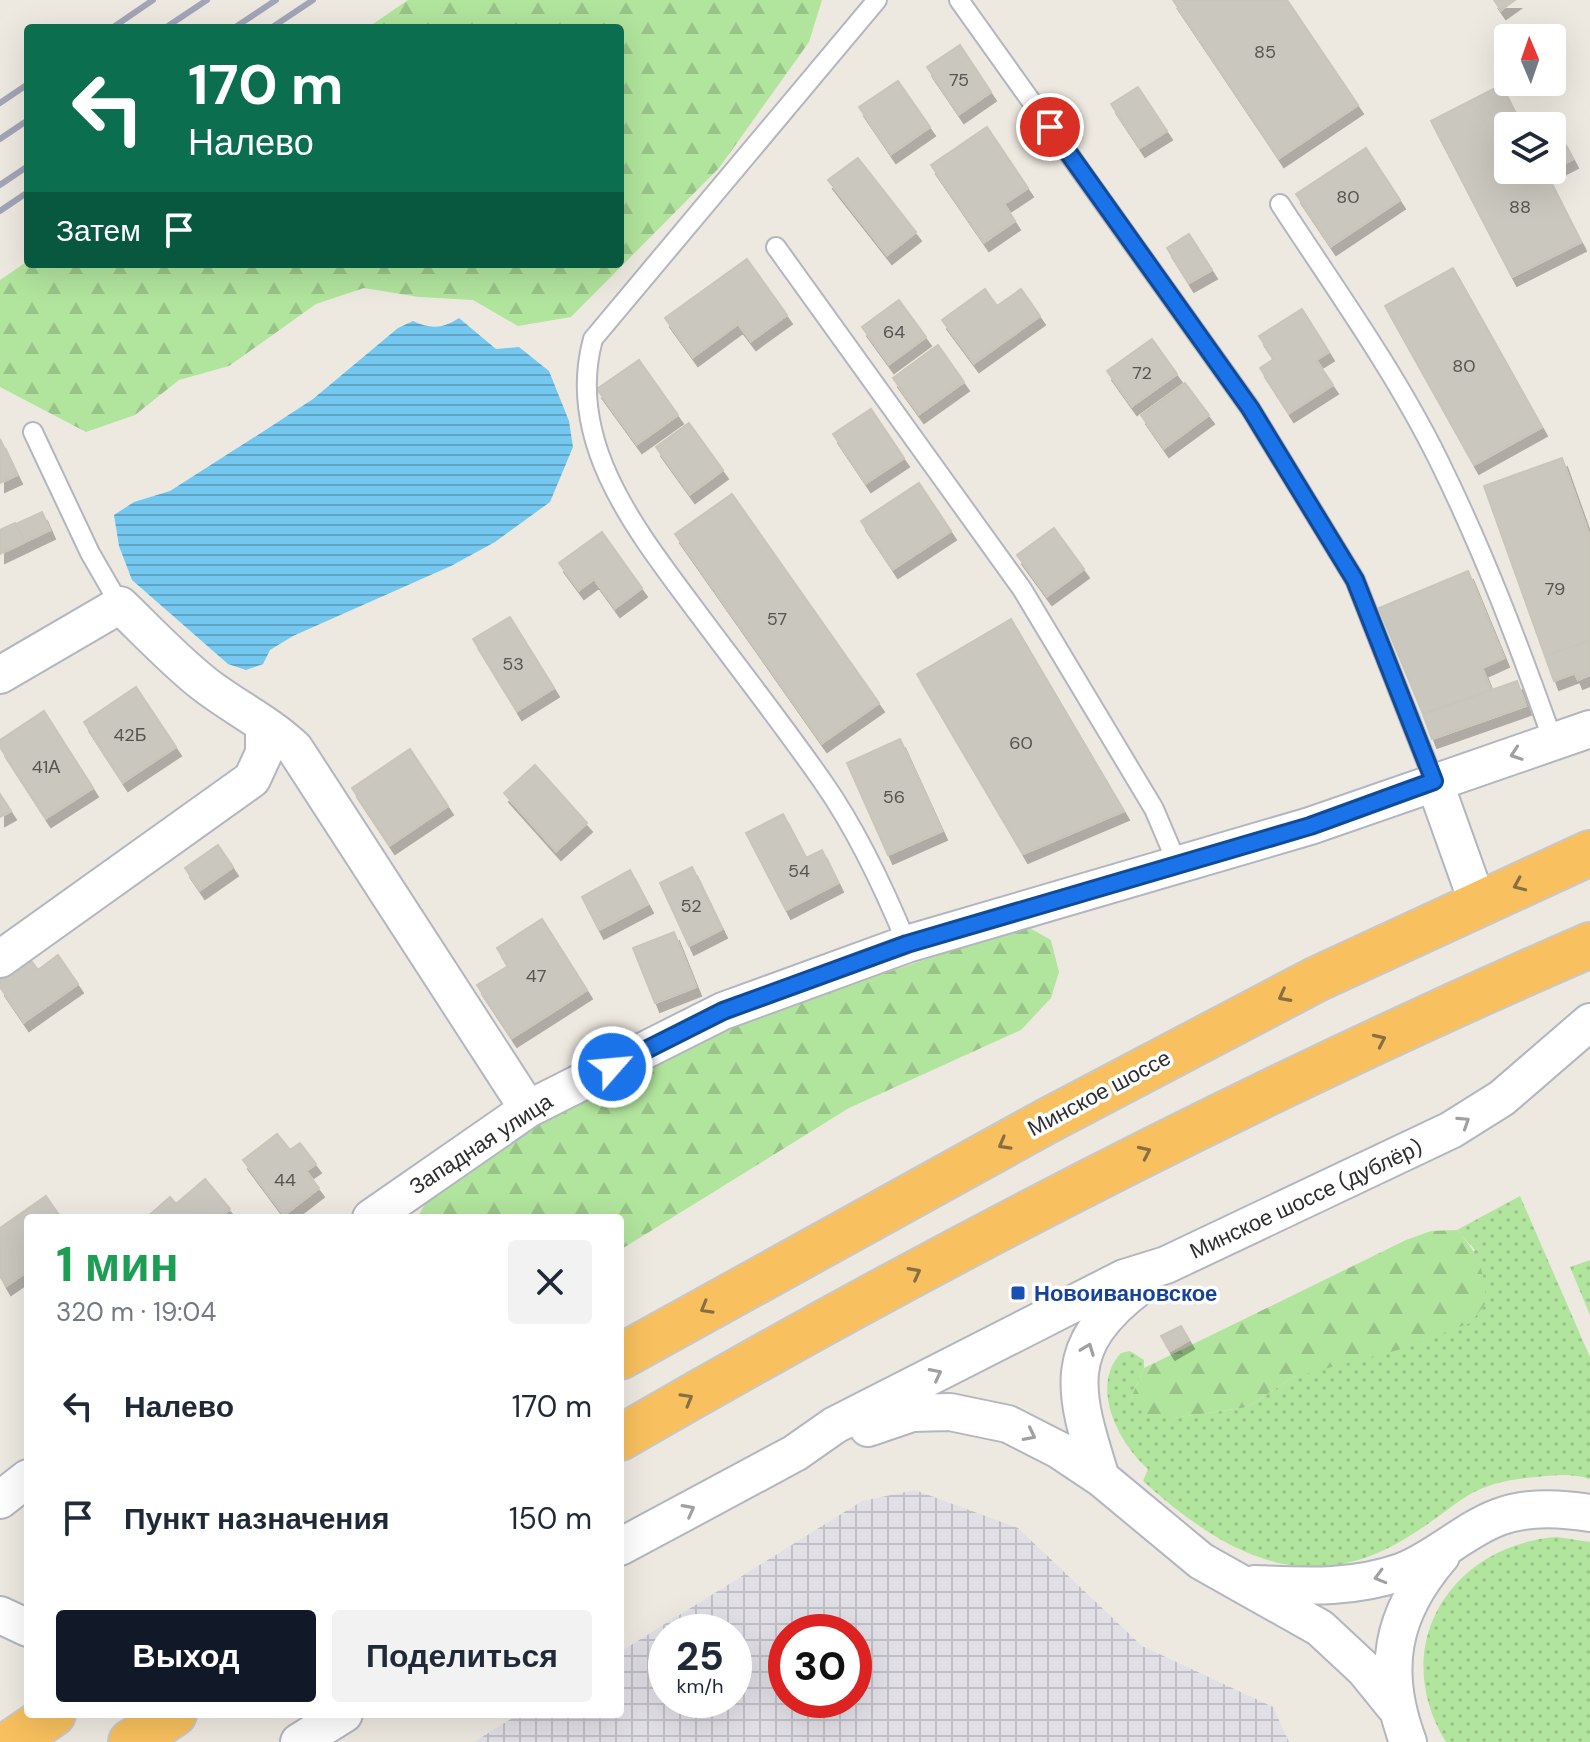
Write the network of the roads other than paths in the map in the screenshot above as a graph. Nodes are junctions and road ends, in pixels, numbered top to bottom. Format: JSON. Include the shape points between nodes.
{"nodes":[{"id":1,"x":877,"y":0,"type":"edge"},
{"id":2,"x":959,"y":0,"type":"edge"},
{"id":3,"x":1280,"y":204,"type":"dead end"},
{"id":4,"x":776,"y":247,"type":"dead end"},
{"id":5,"x":33,"y":432,"type":"dead end"},
{"id":6,"x":120,"y":605,"type":"junction"},
{"id":7,"x":0,"y":675,"type":"edge"},
{"id":8,"x":264,"y":727,"type":"junction"},
{"id":9,"x":1590,"y":729,"type":"edge"},
{"id":10,"x":1553,"y":741,"type":"junction"},
{"id":11,"x":1434,"y":781,"type":"junction"},
{"id":12,"x":1590,"y":853,"type":"edge"},
{"id":13,"x":1177,"y":863,"type":"junction"},
{"id":14,"x":1478,"y":904,"type":"junction"},
{"id":15,"x":907,"y":944,"type":"junction"},
{"id":16,"x":1590,"y":945,"type":"edge"},
{"id":17,"x":0,"y":959,"type":"edge"},
{"id":18,"x":1590,"y":1022,"type":"edge"},
{"id":19,"x":528,"y":1109,"type":"junction"},
{"id":20,"x":377,"y":1214,"type":"edge"},
{"id":21,"x":1166,"y":1265,"type":"junction"},
{"id":22,"x":624,"y":1355,"type":"edge"},
{"id":23,"x":624,"y":1436,"type":"edge"},
{"id":24,"x":795,"y":1453,"type":"junction"},
{"id":25,"x":1101,"y":1478,"type":"junction"},
{"id":26,"x":24,"y":1481,"type":"edge"},
{"id":27,"x":0,"y":1500,"type":"edge"},
{"id":28,"x":1590,"y":1513,"type":"edge"},
{"id":29,"x":624,"y":1545,"type":"edge"},
{"id":30,"x":1451,"y":1545,"type":"junction"},
{"id":31,"x":1245,"y":1584,"type":"junction"},
{"id":32,"x":0,"y":1615,"type":"edge"},
{"id":33,"x":24,"y":1626,"type":"edge"},
{"id":34,"x":1394,"y":1706,"type":"junction"},
{"id":35,"x":47,"y":1718,"type":"edge"},
{"id":36,"x":168,"y":1718,"type":"edge"},
{"id":37,"x":338,"y":1718,"type":"edge"},
{"id":38,"x":12,"y":1742,"type":"edge"},
{"id":39,"x":131,"y":1742,"type":"edge"},
{"id":40,"x":299,"y":1742,"type":"edge"},
{"id":41,"x":1408,"y":1742,"type":"edge"}],
"edges":[{"from":1,"to":15,"type":"lane","via":[[593,339],[585,391],[604,470],[636,530],[824,784],[882,883]]},
{"from":2,"to":11,"type":"lane","via":[[1250,408],[1299,487],[1369,610]]},
{"from":3,"to":10,"type":"lane","via":[[1437,457],[1507,612]]},
{"from":4,"to":13,"type":"lane","via":[[1022,589],[1154,809]]},
{"from":5,"to":6,"type":"lane"},
{"from":6,"to":7,"type":"street"},
{"from":6,"to":8,"type":"street","via":[[201,682]]},
{"from":8,"to":17,"type":"street","via":[[264,753],[252,779]]},
{"from":8,"to":19,"type":"street","via":[[295,749]]},
{"from":9,"to":10,"type":"street","name":"Западная улица"},
{"from":10,"to":11,"type":"street","name":"Западная улица","one_way":true},
{"from":11,"to":13,"type":"street","name":"Западная улица","via":[[1310,826]]},
{"from":11,"to":14,"type":"street"},
{"from":12,"to":14,"type":"highway","name":"Минское шоссе","one_way":true},
{"from":13,"to":15,"type":"street","name":"Западная улица"},
{"from":14,"to":22,"type":"highway","name":"Минское шоссе","one_way":true,"via":[[1317,979],[1047,1121]]},
{"from":15,"to":19,"type":"street","name":"Западная улица","via":[[723,1011]]},
{"from":23,"to":16,"type":"highway","one_way":true,"via":[[809,1329],[1109,1169]]},
{"from":21,"to":18,"type":"street","name":"Минское шоссе (дублёр)","one_way":true,"via":[[1451,1130],[1514,1088]]},
{"from":19,"to":20,"type":"street","name":"Западная улица"},
{"from":24,"to":21,"type":"street","name":"Минское шоссе (дублёр)","one_way":true,"via":[[835,1425],[1124,1278]]},
{"from":25,"to":21,"type":"street","one_way":true,"via":[[1077,1388],[1086,1349],[1107,1311]]},
{"from":24,"to":25,"type":"street","one_way":true,"via":[[912,1413],[950,1412],[1008,1424]]},
{"from":29,"to":24,"type":"street","name":"Минское шоссе (дублёр)","one_way":true},
{"from":25,"to":31,"type":"street","via":[[1201,1561]]},
{"from":26,"to":27,"type":"street"},
{"from":28,"to":30,"type":"street","via":[[1553,1507],[1498,1517]]},
{"from":30,"to":31,"type":"street","one_way":true,"via":[[1404,1571],[1361,1583],[1320,1588]]},
{"from":30,"to":34,"type":"street","via":[[1415,1587],[1392,1653]]},
{"from":31,"to":34,"type":"street","via":[[1320,1628]]},
{"from":32,"to":33,"type":"street"},
{"from":34,"to":41,"type":"street"},
{"from":35,"to":38,"type":"highway"},
{"from":36,"to":39,"type":"highway"},
{"from":37,"to":40,"type":"street"}]}
